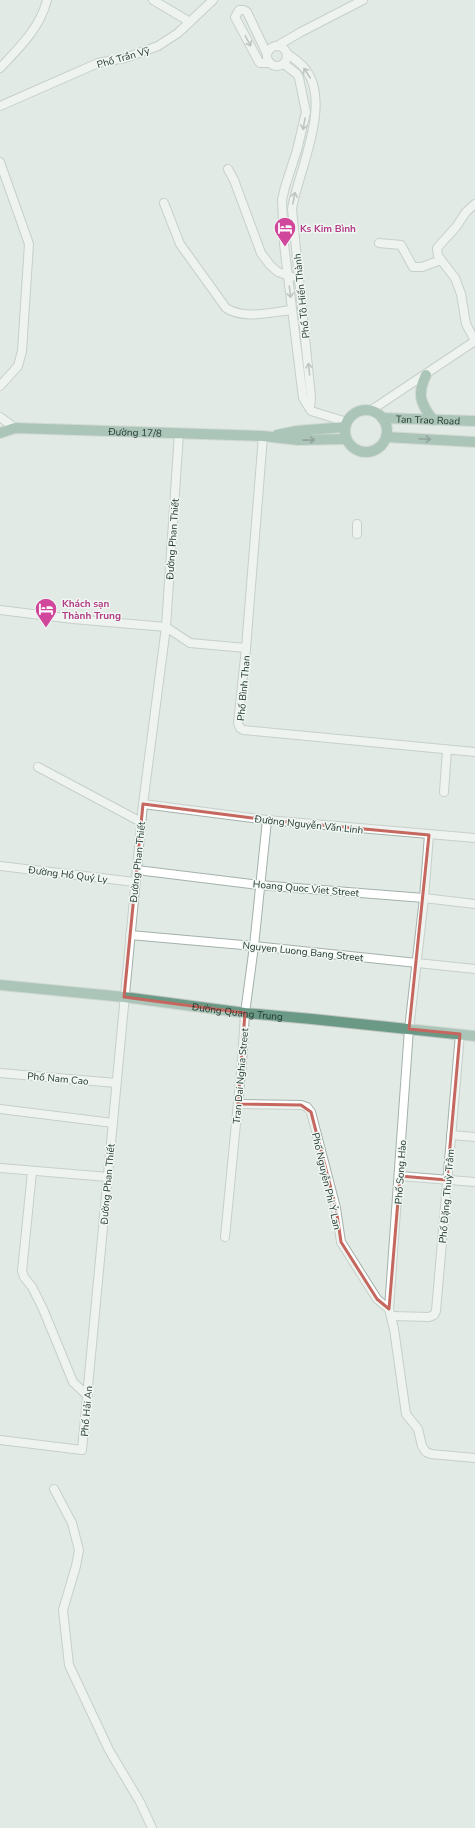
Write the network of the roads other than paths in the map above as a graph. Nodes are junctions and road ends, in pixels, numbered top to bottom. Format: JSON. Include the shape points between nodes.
{"nodes":[{"id":1,"x":46,"y":0,"type":"edge"},
{"id":2,"x":153,"y":0,"type":"edge"},
{"id":3,"x":213,"y":0,"type":"edge"},
{"id":4,"x":363,"y":0,"type":"edge"},
{"id":5,"x":190,"y":22,"type":"junction"},
{"id":6,"x":278,"y":46,"type":"junction"},
{"id":7,"x":267,"y":54,"type":"junction"},
{"id":8,"x":288,"y":54,"type":"junction"},
{"id":9,"x":269,"y":63,"type":"junction"},
{"id":10,"x":284,"y":64,"type":"junction"},
{"id":11,"x":0,"y":68,"type":"edge"},
{"id":12,"x":0,"y":106,"type":"edge"},
{"id":13,"x":0,"y":162,"type":"edge"},
{"id":14,"x":228,"y":169,"type":"dead end"},
{"id":15,"x":164,"y":203,"type":"dead end"},
{"id":16,"x":475,"y":204,"type":"edge"},
{"id":17,"x":379,"y":243,"type":"dead end"},
{"id":18,"x":440,"y":260,"type":"junction"},
{"id":19,"x":288,"y":277,"type":"junction"},
{"id":20,"x":299,"y":278,"type":"junction"},
{"id":21,"x":292,"y":310,"type":"junction"},
{"id":22,"x":475,"y":341,"type":"edge"},
{"id":23,"x":426,"y":375,"type":"junction"},
{"id":24,"x":0,"y":386,"type":"edge"},
{"id":25,"x":310,"y":408,"type":"junction"},
{"id":26,"x":370,"y":411,"type":"junction"},
{"id":27,"x":0,"y":417,"type":"edge"},
{"id":28,"x":382,"y":418,"type":"junction"},
{"id":29,"x":433,"y":420,"type":"junction"},
{"id":30,"x":475,"y":421,"type":"edge"},
{"id":31,"x":346,"y":424,"type":"junction"},
{"id":32,"x":15,"y":428,"type":"junction"},
{"id":33,"x":0,"y":433,"type":"edge"},
{"id":34,"x":179,"y":433,"type":"junction"},
{"id":35,"x":267,"y":436,"type":"junction"},
{"id":36,"x":386,"y":437,"type":"junction"},
{"id":37,"x":346,"y":439,"type":"junction"},
{"id":38,"x":475,"y":442,"type":"edge"},
{"id":39,"x":357,"y":524,"type":"dead end"},
{"id":40,"x":357,"y":534,"type":"dead end"},
{"id":41,"x":0,"y":610,"type":"edge"},
{"id":42,"x":166,"y":627,"type":"junction"},
{"id":43,"x":246,"y":648,"type":"junction"},
{"id":44,"x":447,"y":750,"type":"junction"},
{"id":45,"x":475,"y":752,"type":"edge"},
{"id":46,"x":38,"y":767,"type":"dead end"},
{"id":47,"x":444,"y":792,"type":"dead end"},
{"id":48,"x":143,"y":804,"type":"junction"},
{"id":49,"x":267,"y":820,"type":"junction"},
{"id":50,"x":141,"y":822,"type":"junction"},
{"id":51,"x":429,"y":835,"type":"junction"},
{"id":52,"x":475,"y":838,"type":"edge"},
{"id":53,"x":0,"y":866,"type":"edge"},
{"id":54,"x":137,"y":870,"type":"junction"},
{"id":55,"x":135,"y":882,"type":"junction"},
{"id":56,"x":260,"y":884,"type":"junction"},
{"id":57,"x":424,"y":898,"type":"junction"},
{"id":58,"x":475,"y":904,"type":"edge"},
{"id":59,"x":130,"y":935,"type":"junction"},
{"id":60,"x":254,"y":946,"type":"junction"},
{"id":61,"x":417,"y":962,"type":"junction"},
{"id":62,"x":475,"y":969,"type":"edge"},
{"id":63,"x":0,"y":986,"type":"edge"},
{"id":64,"x":124,"y":997,"type":"junction"},
{"id":65,"x":245,"y":1013,"type":"junction"},
{"id":66,"x":409,"y":1030,"type":"junction"},
{"id":67,"x":460,"y":1034,"type":"junction"},
{"id":68,"x":475,"y":1036,"type":"edge"},
{"id":69,"x":0,"y":1073,"type":"edge"},
{"id":70,"x":116,"y":1083,"type":"junction"},
{"id":71,"x":238,"y":1104,"type":"junction"},
{"id":72,"x":0,"y":1109,"type":"edge"},
{"id":73,"x":113,"y":1123,"type":"junction"},
{"id":74,"x":451,"y":1135,"type":"junction"},
{"id":75,"x":475,"y":1137,"type":"edge"},
{"id":76,"x":0,"y":1168,"type":"edge"},
{"id":77,"x":32,"y":1172,"type":"junction"},
{"id":78,"x":400,"y":1176,"type":"junction"},
{"id":79,"x":108,"y":1177,"type":"junction"},
{"id":80,"x":447,"y":1180,"type":"junction"},
{"id":81,"x":475,"y":1182,"type":"edge"},
{"id":82,"x":225,"y":1237,"type":"dead end"},
{"id":83,"x":97,"y":1290,"type":"joint"},
{"id":84,"x":390,"y":1312,"type":"junction"},
{"id":85,"x":88,"y":1396,"type":"junction"},
{"id":86,"x":0,"y":1440,"type":"edge"},
{"id":87,"x":475,"y":1458,"type":"edge"},
{"id":88,"x":54,"y":1489,"type":"dead end"},
{"id":89,"x":152,"y":1828,"type":"edge"}],
"edges":[{"from":1,"to":11,"type":"street","via":[[42,17]]},
{"from":2,"to":5,"type":"street"},
{"from":3,"to":5,"type":"street","name":"Phố Trần Vỹ"},
{"from":4,"to":6,"type":"street"},
{"from":5,"to":12,"type":"street","name":"Phố Trần Vỹ","via":[[158,46],[125,58],[98,63]]},
{"from":6,"to":7,"type":"street","via":[[270,49]]},
{"from":6,"to":8,"type":"street","name":"Phố Tô Hiến Thành"},
{"from":7,"to":9,"type":"street"},
{"from":7,"to":9,"type":"street","one_way":true,"via":[[247,12],[238,10],[235,17],[260,64]]},
{"from":8,"to":10,"type":"street"},
{"from":20,"to":8,"type":"street","name":"Phố Tô Hiến Thành","one_way":true,"via":[[292,209],[314,124],[315,98],[307,71]]},
{"from":9,"to":10,"type":"street","via":[[278,66]]},
{"from":10,"to":19,"type":"street","name":"Phố Tô Hiến Thành","one_way":true,"via":[[299,78],[306,112],[282,200]]},
{"from":13,"to":24,"type":"street","via":[[27,236],[30,254],[22,351],[18,366]]},
{"from":14,"to":19,"type":"street","via":[[261,253],[270,265]]},
{"from":15,"to":21,"type":"street","via":[[180,244],[226,308],[242,315]]},
{"from":16,"to":18,"type":"street","via":[[436,248]]},
{"from":17,"to":18,"type":"street","via":[[401,245],[413,268]]},
{"from":18,"to":22,"type":"street","via":[[455,278],[461,294],[466,324]]},
{"from":19,"to":20,"type":"street"},
{"from":19,"to":21,"type":"street","name":"Phố Tô Hiến Thành","one_way":true},
{"from":25,"to":20,"type":"street","name":"Phố Tô Hiến Thành","one_way":true},
{"from":21,"to":25,"type":"street","name":"Phố Tô Hiến Thành","via":[[303,398]]},
{"from":22,"to":23,"type":"street"},
{"from":23,"to":26,"type":"street"},
{"from":23,"to":29,"type":"main road","via":[[420,395],[425,409]]},
{"from":25,"to":31,"type":"street","via":[[311,411]]},
{"from":26,"to":28,"type":"main road"},
{"from":26,"to":31,"type":"main road","via":[[357,412]]},
{"from":27,"to":32,"type":"street"},
{"from":28,"to":29,"type":"main road","name":"Tan Trao Road"},
{"from":28,"to":36,"type":"main road"},
{"from":29,"to":30,"type":"main road","name":"Tan Trao Road"},
{"from":31,"to":35,"type":"main road","name":"Đường 17/8"},
{"from":31,"to":37,"type":"main road"},
{"from":32,"to":33,"type":"main road","name":"Đường 17/8"},
{"from":32,"to":34,"type":"main road","name":"Đường 17/8"},
{"from":34,"to":35,"type":"main road","name":"Đường 17/8"},
{"from":34,"to":42,"type":"street","name":"Đường Phan Thiết"},
{"from":35,"to":37,"type":"main road","name":"Đường 17/8","one_way":true,"via":[[298,440]]},
{"from":35,"to":43,"type":"street","name":"Phố Bình Than"},
{"from":36,"to":37,"type":"main road","via":[[378,448],[365,452],[355,449]]},
{"from":36,"to":38,"type":"main road","name":"Tan Trao Road","one_way":true},
{"from":39,"to":40,"type":"street"},
{"from":41,"to":42,"type":"street"},
{"from":42,"to":43,"type":"street","via":[[190,643]]},
{"from":42,"to":48,"type":"street","name":"Đường Phan Thiết"},
{"from":43,"to":44,"type":"street","name":"Phố Bình Than","via":[[238,723],[243,730]]},
{"from":44,"to":45,"type":"street","name":"Phố Bình Than"},
{"from":44,"to":47,"type":"street"},
{"from":46,"to":50,"type":"street"},
{"from":48,"to":49,"type":"street","name":"Đường Nguyễn Văn Linh"},
{"from":48,"to":50,"type":"street","name":"Đường Phan Thiết"},
{"from":49,"to":51,"type":"street","name":"Đường Nguyễn Văn Linh"},
{"from":49,"to":56,"type":"street","name":"Tran Dai Nghia Street"},
{"from":50,"to":54,"type":"street","name":"Đường Phan Thiết"},
{"from":51,"to":52,"type":"street","name":"Đường Nguyễn Văn Linh"},
{"from":51,"to":57,"type":"street","name":"Phố Song Hào"},
{"from":53,"to":55,"type":"street","name":"Đường Hồ Quý Ly"},
{"from":54,"to":55,"type":"street","name":"Đường Phan Thiết"},
{"from":54,"to":56,"type":"street","name":"Hoang Quoc Viet Street"},
{"from":55,"to":59,"type":"street","name":"Đường Phan Thiết"},
{"from":56,"to":57,"type":"street","name":"Hoang Quoc Viet Street"},
{"from":56,"to":60,"type":"street","name":"Tran Dai Nghia Street"},
{"from":57,"to":58,"type":"street","name":"Hoang Quoc Viet Street"},
{"from":57,"to":61,"type":"street","name":"Phố Song Hào"},
{"from":59,"to":60,"type":"street","name":"Nguyen Luong Bang Street"},
{"from":59,"to":64,"type":"street","name":"Đường Phan Thiết"},
{"from":60,"to":61,"type":"street","name":"Nguyen Luong Bang Street"},
{"from":60,"to":65,"type":"street","name":"Tran Dai Nghia Street"},
{"from":61,"to":62,"type":"street","name":"Nguyen Luong Bang Street"},
{"from":61,"to":66,"type":"street","name":"Phố Song Hào"},
{"from":63,"to":64,"type":"main road","name":"Đường Quang Trung"},
{"from":64,"to":65,"type":"main road","name":"Đường Quang Trung"},
{"from":64,"to":70,"type":"street","name":"Đường Phan Thiết"},
{"from":65,"to":66,"type":"main road","name":"Đường Quang Trung"},
{"from":65,"to":71,"type":"street","name":"Tran Dai Nghia Street"},
{"from":66,"to":67,"type":"main road","name":"Đường Quang Trung"},
{"from":66,"to":78,"type":"street","name":"Phố Song Hào"},
{"from":67,"to":68,"type":"main road","name":"Đường Quang Trung"},
{"from":67,"to":74,"type":"street","name":"Phố Đặng Thuỳ Trâm"},
{"from":69,"to":70,"type":"street","name":"Phố Nam Cao"},
{"from":70,"to":73,"type":"street","name":"Đường Phan Thiết"},
{"from":71,"to":82,"type":"street","name":"Tran Dai Nghia Street"},
{"from":71,"to":84,"type":"street","name":"Phố Nguyễn Phi Ỷ Lan","via":[[301,1105],[311,1112],[334,1201],[341,1242],[377,1300]]},
{"from":72,"to":73,"type":"street"},
{"from":73,"to":79,"type":"street","name":"Đường Phan Thiết"},
{"from":74,"to":75,"type":"street"},
{"from":74,"to":80,"type":"street","name":"Phố Đặng Thuỳ Trâm"},
{"from":76,"to":77,"type":"street"},
{"from":77,"to":79,"type":"street"},
{"from":77,"to":85,"type":"street","via":[[22,1271],[41,1304],[73,1382]]},
{"from":78,"to":80,"type":"street"},
{"from":78,"to":84,"type":"street","name":"Phố Song Hào"},
{"from":79,"to":83,"type":"street","name":"Đường Phan Thiết"},
{"from":80,"to":81,"type":"street"},
{"from":80,"to":84,"type":"street","name":"Phố Đặng Thuỳ Trâm","via":[[436,1311],[429,1317]]},
{"from":83,"to":85,"type":"street","name":"Phố Hải An"},
{"from":84,"to":87,"type":"street","name":"Phố Song Hào","via":[[406,1414],[418,1429],[422,1446],[430,1454]]},
{"from":85,"to":86,"type":"street","name":"Phố Hải An","via":[[82,1450]]},
{"from":88,"to":89,"type":"street","via":[[72,1523],[79,1550],[63,1610],[69,1665],[110,1750]]}]}
